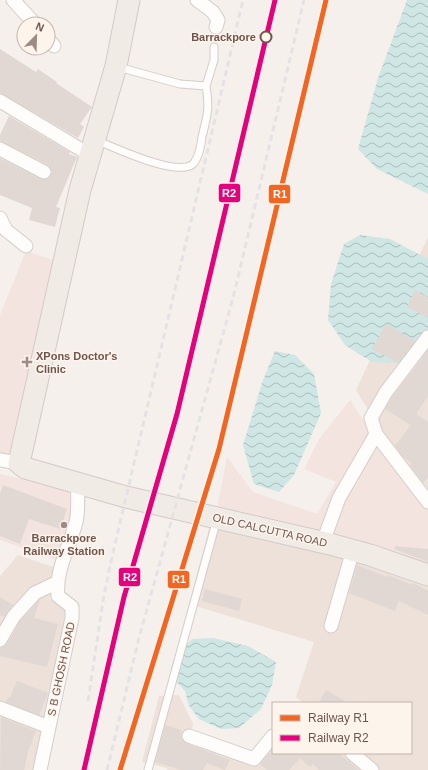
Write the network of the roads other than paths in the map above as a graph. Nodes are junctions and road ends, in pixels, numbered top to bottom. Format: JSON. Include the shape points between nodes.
{"nodes":[{"id":1,"x":13,"y":0,"type":"edge"},
{"id":2,"x":129,"y":0,"type":"edge"},
{"id":3,"x":202,"y":2,"type":"edge"},
{"id":4,"x":27,"y":16,"type":"edge"},
{"id":5,"x":216,"y":27,"type":"dead end"},
{"id":6,"x":214,"y":47,"type":"dead end"},
{"id":7,"x":116,"y":66,"type":"junction"},
{"id":8,"x":206,"y":86,"type":"junction"},
{"id":9,"x":0,"y":101,"type":"edge"},
{"id":10,"x":93,"y":148,"type":"junction"},
{"id":11,"x":0,"y":149,"type":"edge"},
{"id":12,"x":44,"y":172,"type":"dead end"},
{"id":13,"x":0,"y":218,"type":"edge"},
{"id":14,"x":26,"y":246,"type":"dead end"},
{"id":15,"x":428,"y":337,"type":"edge"},
{"id":16,"x":376,"y":434,"type":"junction"},
{"id":17,"x":10,"y":462,"type":"edge"},
{"id":18,"x":78,"y":482,"type":"junction"},
{"id":19,"x":428,"y":502,"type":"edge"},
{"id":20,"x":217,"y":518,"type":"junction"},
{"id":21,"x":323,"y":542,"type":"junction"},
{"id":22,"x":353,"y":550,"type":"junction"},
{"id":23,"x":428,"y":575,"type":"edge"},
{"id":24,"x":58,"y":582,"type":"junction"},
{"id":25,"x":331,"y":626,"type":"dead end"},
{"id":26,"x":0,"y":640,"type":"edge"},
{"id":27,"x":0,"y":708,"type":"edge"},
{"id":28,"x":49,"y":727,"type":"junction"},
{"id":29,"x":189,"y":736,"type":"dead end"},
{"id":30,"x":272,"y":737,"type":"edge"},
{"id":31,"x":353,"y":754,"type":"edge"},
{"id":32,"x":40,"y":770,"type":"edge"},
{"id":33,"x":148,"y":770,"type":"edge"},
{"id":34,"x":372,"y":770,"type":"edge"}],
"edges":[{"from":1,"to":4,"type":"street"},
{"from":2,"to":7,"type":"main road"},
{"from":3,"to":5,"type":"street","via":[[218,20]]},
{"from":6,"to":8,"type":"lane","via":[[214,60]]},
{"from":7,"to":8,"type":"lane","via":[[180,84]]},
{"from":7,"to":10,"type":"main road"},
{"from":8,"to":10,"type":"lane","via":[[209,112],[200,150],[193,164],[187,168]]},
{"from":9,"to":10,"type":"street"},
{"from":10,"to":17,"type":"main road"},
{"from":11,"to":12,"type":"street"},
{"from":13,"to":14,"type":"street","via":[[6,230]]},
{"from":15,"to":16,"type":"street","via":[[386,392],[371,418]]},
{"from":16,"to":19,"type":"street"},
{"from":16,"to":21,"type":"street","via":[[339,498]]},
{"from":17,"to":18,"type":"main road","name":"OLD CALCUTTA ROAD"},
{"from":18,"to":20,"type":"main road","name":"OLD CALCUTTA ROAD","via":[[126,497]]},
{"from":18,"to":24,"type":"street","via":[[76,522]]},
{"from":20,"to":21,"type":"main road","name":"OLD CALCUTTA ROAD"},
{"from":20,"to":33,"type":"lane"},
{"from":21,"to":22,"type":"main road","name":"OLD CALCUTTA ROAD"},
{"from":22,"to":23,"type":"main road","name":"OLD CALCUTTA ROAD"},
{"from":22,"to":25,"type":"street"},
{"from":24,"to":26,"type":"street","via":[[35,593],[14,616]]},
{"from":24,"to":28,"type":"street","name":"S B GHOSH ROAD","via":[[58,596],[69,603],[72,612]]},
{"from":27,"to":28,"type":"street"},
{"from":28,"to":32,"type":"street","name":"S B GHOSH ROAD"},
{"from":29,"to":30,"type":"street","via":[[254,759]]},
{"from":31,"to":34,"type":"street"}]}
